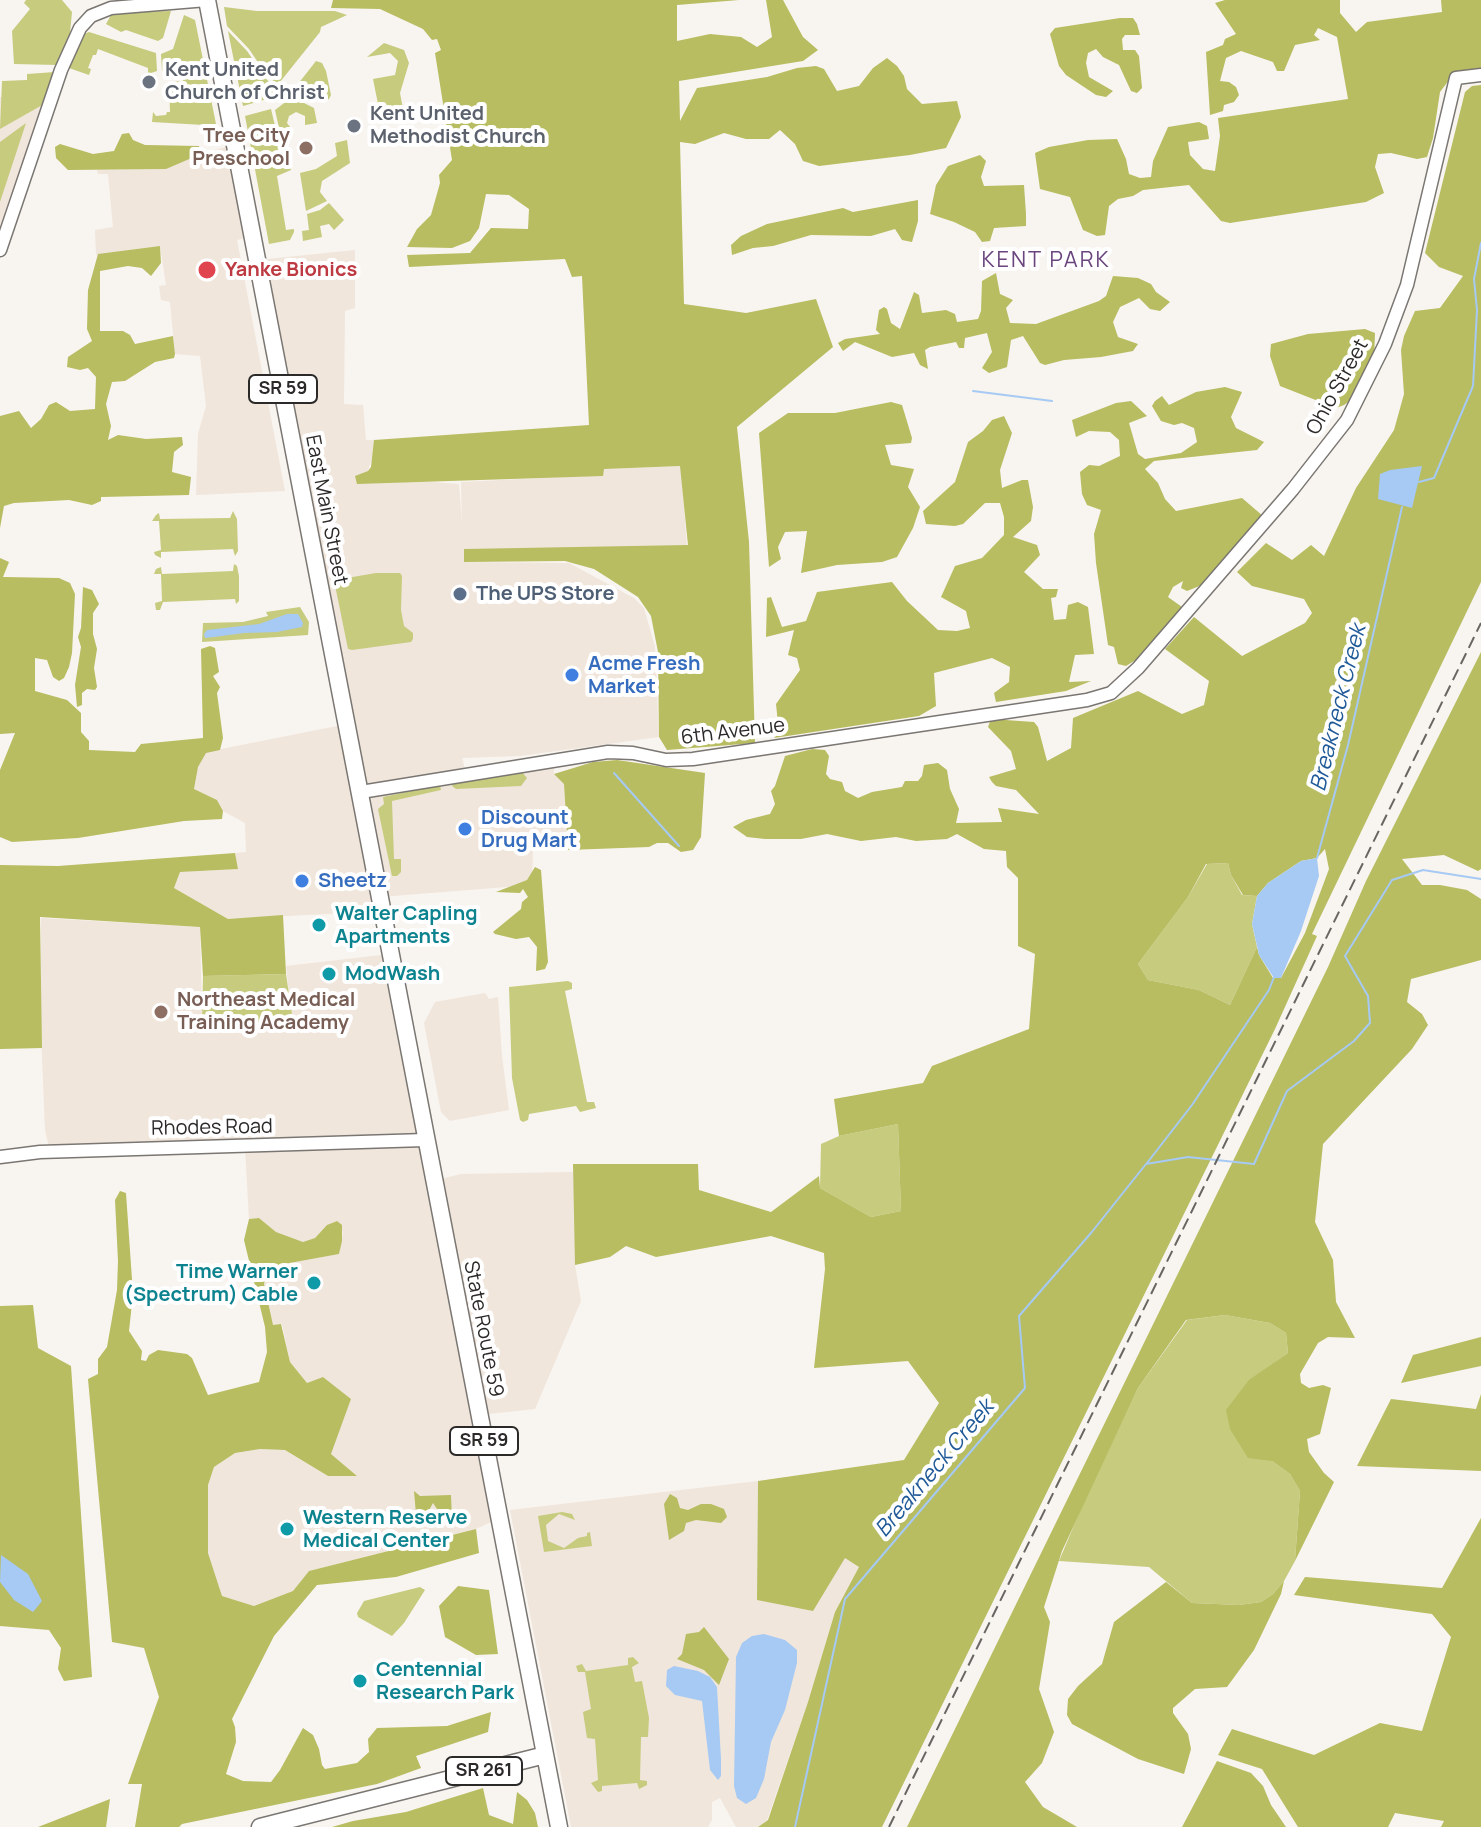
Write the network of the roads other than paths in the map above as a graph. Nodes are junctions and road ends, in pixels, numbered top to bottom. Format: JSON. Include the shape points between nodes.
{"nodes":[{"id":1,"x":207,"y":0,"type":"edge"},
{"id":2,"x":1481,"y":75,"type":"edge"},
{"id":3,"x":0,"y":250,"type":"edge"},
{"id":4,"x":1111,"y":693,"type":"joint"},
{"id":5,"x":361,"y":792,"type":"junction"},
{"id":6,"x":386,"y":933,"type":"joint"},
{"id":7,"x":425,"y":1140,"type":"junction"},
{"id":8,"x":0,"y":1157,"type":"edge"},
{"id":9,"x":545,"y":1755,"type":"junction"},
{"id":10,"x":260,"y":1827,"type":"edge"},
{"id":11,"x":559,"y":1827,"type":"edge"}],
"edges":[{"from":1,"to":3,"type":"street","via":[[111,8],[91,16],[80,28]]},
{"from":1,"to":5,"type":"main road","name":"East Main Street","number":"SR 59"},
{"from":2,"to":4,"type":"street","name":"Ohio Street","via":[[1456,78],[1407,285],[1347,420],[1293,489]]},
{"from":4,"to":5,"type":"street","name":"6th Avenue","via":[[693,759],[608,752]]},
{"from":5,"to":6,"type":"main road","name":"East Main Street","number":"SR 59"},
{"from":6,"to":7,"type":"main road","name":"State Route 59","number":"SR 59"},
{"from":7,"to":8,"type":"street","name":"Rhodes Road"},
{"from":7,"to":9,"type":"main road","name":"State Route 59","number":"SR 59"},
{"from":9,"to":10,"type":"main road","number":"SR 261"},
{"from":9,"to":11,"type":"main road","name":"State Route 59","number":"SR 59"}]}
